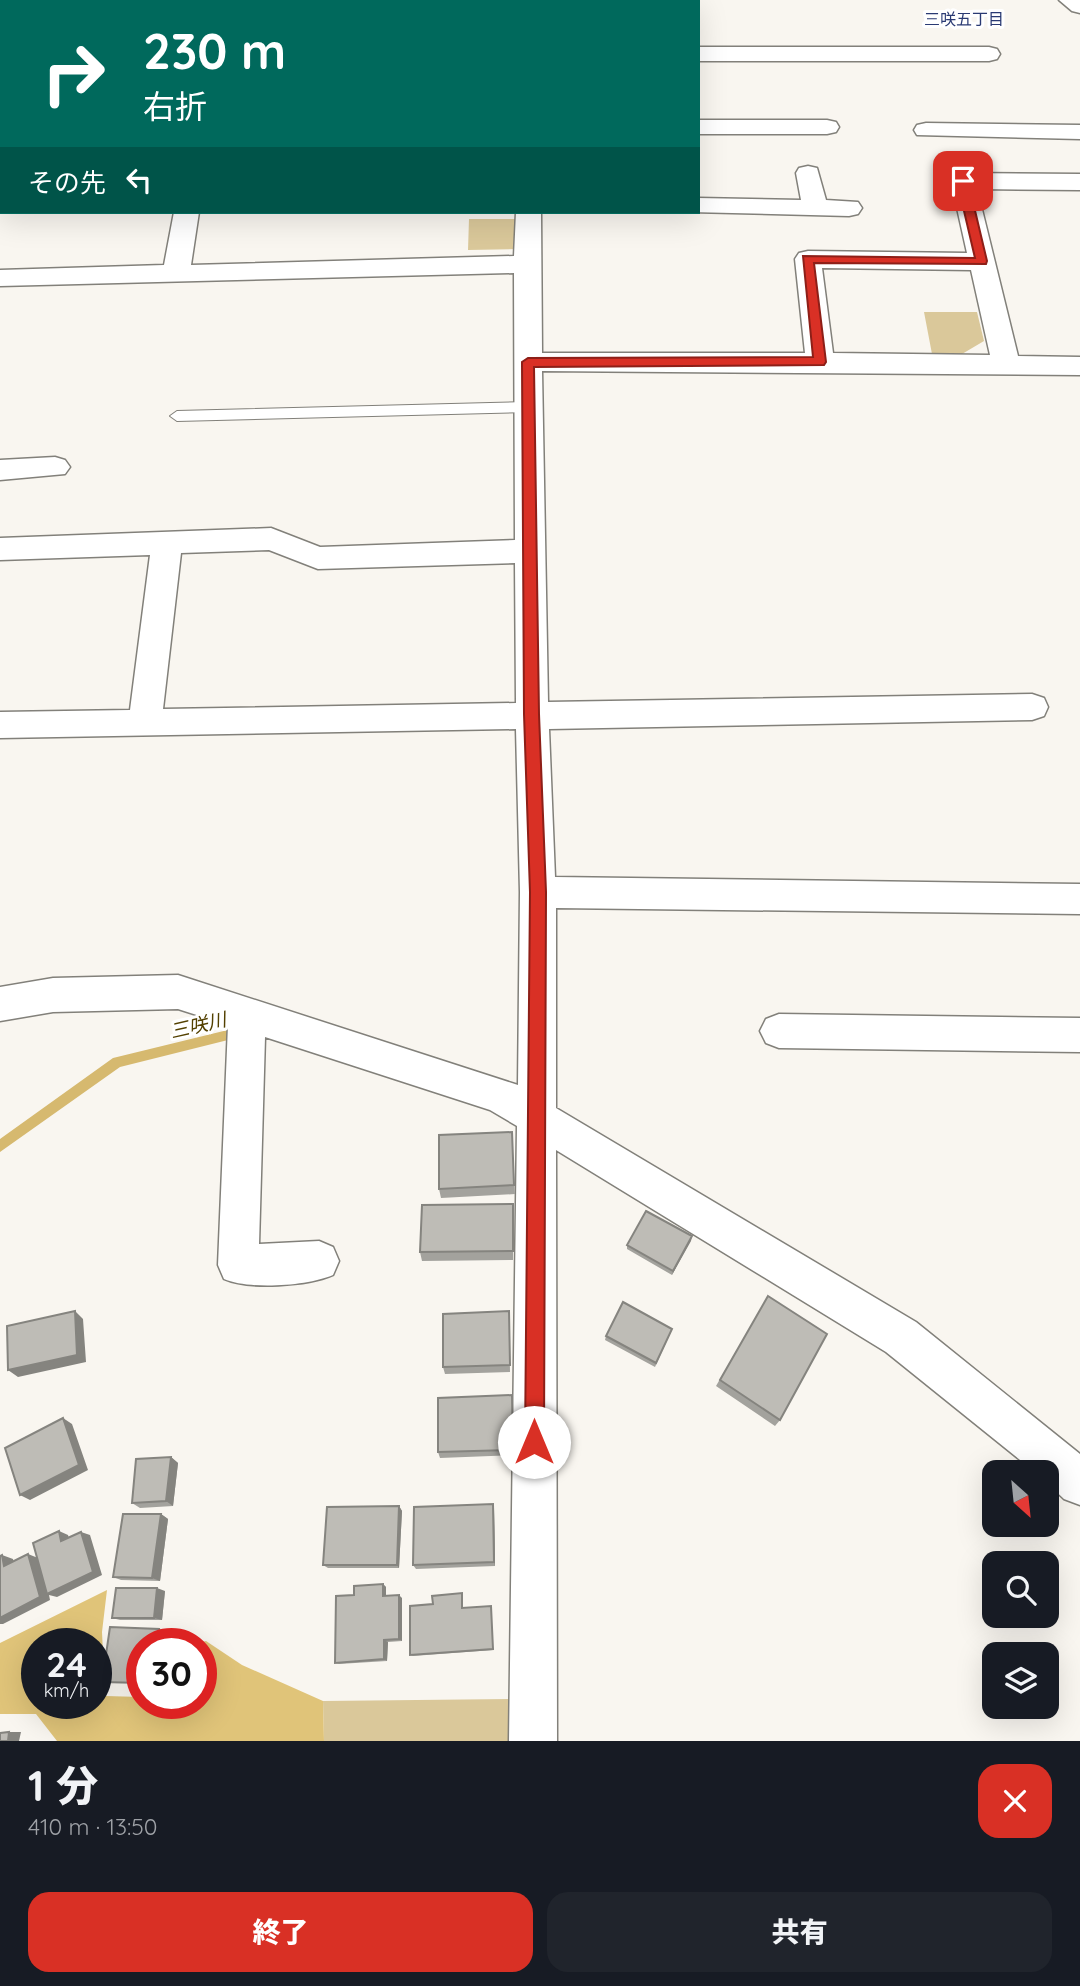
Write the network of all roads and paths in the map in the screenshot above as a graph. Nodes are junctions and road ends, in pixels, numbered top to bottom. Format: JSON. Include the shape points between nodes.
{"nodes":[{"id":1,"x":1070,"y":0,"type":"edge"},
{"id":2,"x":1080,"y":6,"type":"edge"},
{"id":3,"x":700,"y":54,"type":"edge"},
{"id":4,"x":989,"y":54,"type":"dead end"},
{"id":5,"x":700,"y":127,"type":"edge"},
{"id":6,"x":827,"y":127,"type":"dead end"},
{"id":7,"x":926,"y":130,"type":"dead end"},
{"id":8,"x":1080,"y":132,"type":"edge"},
{"id":9,"x":808,"y":173,"type":"dead end"},
{"id":10,"x":1080,"y":182,"type":"edge"},
{"id":11,"x":700,"y":206,"type":"edge"},
{"id":12,"x":815,"y":207,"type":"junction"},
{"id":13,"x":849,"y":208,"type":"dead end"},
{"id":14,"x":186,"y":214,"type":"edge"},
{"id":15,"x":529,"y":214,"type":"edge"},
{"id":16,"x":982,"y":261,"type":"junction"},
{"id":17,"x":527,"y":264,"type":"junction"},
{"id":18,"x":176,"y":274,"type":"junction"},
{"id":19,"x":0,"y":278,"type":"edge"},
{"id":20,"x":528,"y":362,"type":"junction"},
{"id":21,"x":820,"y":362,"type":"junction"},
{"id":22,"x":1006,"y":365,"type":"junction"},
{"id":23,"x":1080,"y":366,"type":"edge"},
{"id":24,"x":528,"y":407,"type":"junction"},
{"id":25,"x":177,"y":416,"type":"dead end"},
{"id":26,"x":55,"y":467,"type":"dead end"},
{"id":27,"x":0,"y":470,"type":"edge"},
{"id":28,"x":167,"y":543,"type":"junction"},
{"id":29,"x":0,"y":549,"type":"edge"},
{"id":30,"x":531,"y":551,"type":"junction"},
{"id":31,"x":1032,"y":707,"type":"dead end"},
{"id":32,"x":531,"y":714,"type":"junction"},
{"id":33,"x":145,"y":722,"type":"junction"},
{"id":34,"x":0,"y":725,"type":"edge"},
{"id":35,"x":538,"y":892,"type":"junction"},
{"id":36,"x":1080,"y":899,"type":"edge"},
{"id":37,"x":0,"y":1004,"type":"edge"},
{"id":38,"x":247,"y":1013,"type":"junction"},
{"id":39,"x":779,"y":1031,"type":"dead end"},
{"id":40,"x":1080,"y":1035,"type":"edge"},
{"id":41,"x":536,"y":1116,"type":"junction"},
{"id":42,"x":319,"y":1261,"type":"dead end"},
{"id":43,"x":1080,"y":1483,"type":"edge"},
{"id":44,"x":533,"y":1741,"type":"edge"}],
"edges":[{"from":1,"to":2,"type":"street"},
{"from":3,"to":4,"type":"street"},
{"from":5,"to":6,"type":"street"},
{"from":7,"to":8,"type":"street"},
{"from":9,"to":12,"type":"street"},
{"from":10,"to":16,"type":"street","via":[[963,181]]},
{"from":11,"to":12,"type":"street"},
{"from":12,"to":13,"type":"street"},
{"from":14,"to":18,"type":"street"},
{"from":15,"to":17,"type":"street"},
{"from":16,"to":21,"type":"street","via":[[807,259]]},
{"from":16,"to":22,"type":"street"},
{"from":17,"to":18,"type":"street"},
{"from":17,"to":20,"type":"street"},
{"from":18,"to":19,"type":"street"},
{"from":20,"to":21,"type":"street"},
{"from":20,"to":24,"type":"street"},
{"from":21,"to":22,"type":"street"},
{"from":22,"to":23,"type":"street"},
{"from":24,"to":25,"type":"lane"},
{"from":24,"to":30,"type":"street"},
{"from":26,"to":27,"type":"street"},
{"from":28,"to":29,"type":"street"},
{"from":28,"to":30,"type":"street","via":[[271,539],[318,558]]},
{"from":28,"to":33,"type":"street"},
{"from":30,"to":32,"type":"street"},
{"from":31,"to":32,"type":"street"},
{"from":32,"to":33,"type":"street"},
{"from":32,"to":35,"type":"street"},
{"from":33,"to":34,"type":"street"},
{"from":35,"to":36,"type":"street"},
{"from":35,"to":41,"type":"street"},
{"from":37,"to":38,"type":"street","via":[[53,995],[178,992]]},
{"from":38,"to":41,"type":"street","via":[[500,1095]]},
{"from":38,"to":42,"type":"street","via":[[239,1265]]},
{"from":39,"to":40,"type":"street"},
{"from":41,"to":43,"type":"street","via":[[901,1337]]},
{"from":41,"to":44,"type":"street"}]}
